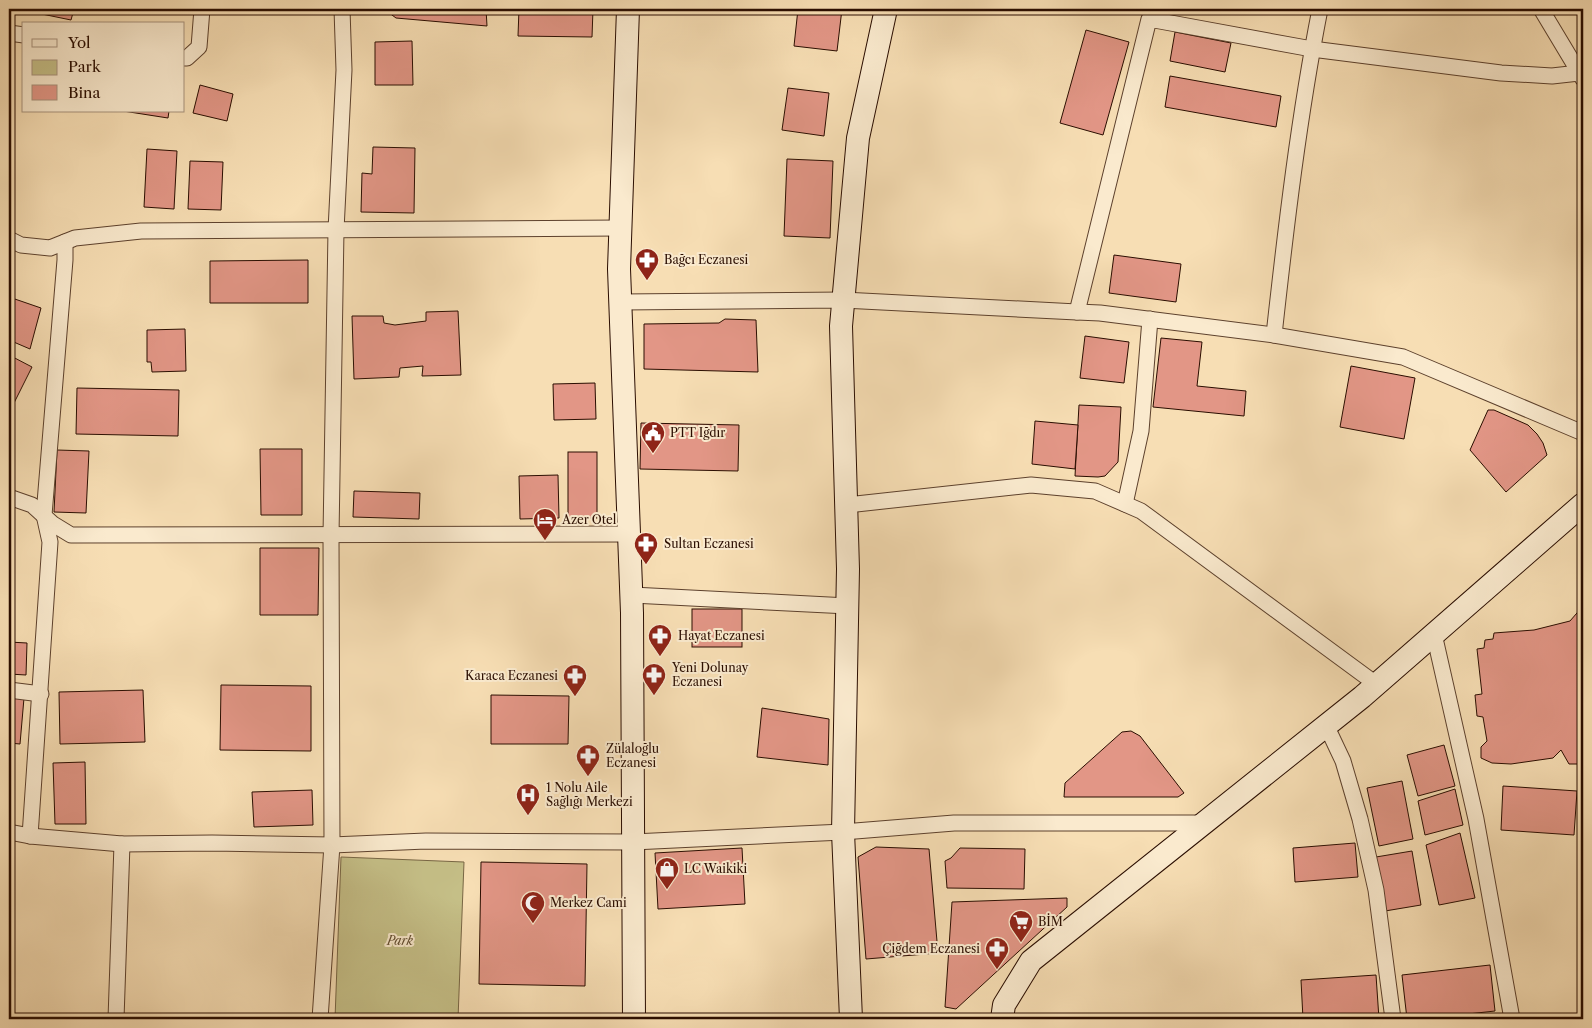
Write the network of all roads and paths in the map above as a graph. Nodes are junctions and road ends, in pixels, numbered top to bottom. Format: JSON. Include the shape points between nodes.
{"nodes":[{"id":1,"x":202,"y":9,"type":"edge"},
{"id":2,"x":342,"y":9,"type":"edge"},
{"id":3,"x":628,"y":9,"type":"edge"},
{"id":4,"x":886,"y":9,"type":"edge"},
{"id":5,"x":1320,"y":9,"type":"edge"},
{"id":6,"x":1541,"y":9,"type":"edge"},
{"id":7,"x":9,"y":33,"type":"edge"},
{"id":8,"x":22,"y":35,"type":"edge"},
{"id":9,"x":1312,"y":49,"type":"junction"},
{"id":10,"x":185,"y":58,"type":"edge"},
{"id":11,"x":1581,"y":76,"type":"edge"},
{"id":12,"x":621,"y":228,"type":"junction"},
{"id":13,"x":336,"y":230,"type":"junction"},
{"id":14,"x":9,"y":239,"type":"edge"},
{"id":15,"x":64,"y":242,"type":"junction"},
{"id":16,"x":843,"y":300,"type":"junction"},
{"id":17,"x":620,"y":302,"type":"junction"},
{"id":18,"x":1077,"y":312,"type":"junction"},
{"id":19,"x":1150,"y":319,"type":"junction"},
{"id":20,"x":1274,"y":336,"type":"junction"},
{"id":21,"x":1583,"y":433,"type":"edge"},
{"id":22,"x":9,"y":497,"type":"edge"},
{"id":23,"x":1125,"y":504,"type":"junction"},
{"id":24,"x":846,"y":505,"type":"junction"},
{"id":25,"x":1581,"y":512,"type":"edge"},
{"id":26,"x":44,"y":515,"type":"junction"},
{"id":27,"x":629,"y":534,"type":"junction"},
{"id":28,"x":330,"y":536,"type":"junction"},
{"id":29,"x":632,"y":596,"type":"junction"},
{"id":30,"x":848,"y":606,"type":"junction"},
{"id":31,"x":1434,"y":634,"type":"junction"},
{"id":32,"x":1376,"y":684,"type":"junction"},
{"id":33,"x":9,"y":690,"type":"edge"},
{"id":34,"x":41,"y":694,"type":"junction"},
{"id":35,"x":1326,"y":725,"type":"junction"},
{"id":36,"x":1205,"y":823,"type":"junction"},
{"id":37,"x":9,"y":832,"type":"edge"},
{"id":38,"x":843,"y":832,"type":"junction"},
{"id":39,"x":30,"y":836,"type":"junction"},
{"id":40,"x":633,"y":842,"type":"junction"},
{"id":41,"x":122,"y":844,"type":"junction"},
{"id":42,"x":332,"y":844,"type":"junction"},
{"id":43,"x":116,"y":1019,"type":"edge"},
{"id":44,"x":320,"y":1019,"type":"edge"},
{"id":45,"x":634,"y":1019,"type":"edge"},
{"id":46,"x":852,"y":1019,"type":"edge"},
{"id":47,"x":1002,"y":1019,"type":"edge"},
{"id":48,"x":1393,"y":1019,"type":"edge"},
{"id":49,"x":1512,"y":1019,"type":"edge"}],
"edges":[{"from":1,"to":10,"type":"street","via":[[199,47]]},
{"from":2,"to":13,"type":"street","via":[[344,70]]},
{"from":3,"to":12,"type":"street"},
{"from":4,"to":16,"type":"street","via":[[858,138]]},
{"from":5,"to":9,"type":"street"},
{"from":6,"to":11,"type":"street"},
{"from":7,"to":8,"type":"street"},
{"from":9,"to":11,"type":"street","via":[[1501,73]]},
{"from":9,"to":18,"type":"street","via":[[1149,19]]},
{"from":9,"to":20,"type":"street"},
{"from":12,"to":13,"type":"street"},
{"from":12,"to":17,"type":"street"},
{"from":13,"to":15,"type":"street","via":[[141,231]]},
{"from":13,"to":28,"type":"street"},
{"from":14,"to":15,"type":"street","via":[[50,248]]},
{"from":15,"to":26,"type":"street"},
{"from":16,"to":17,"type":"street"},
{"from":16,"to":18,"type":"street"},
{"from":16,"to":24,"type":"street"},
{"from":17,"to":27,"type":"street"},
{"from":18,"to":19,"type":"street"},
{"from":19,"to":20,"type":"street"},
{"from":19,"to":23,"type":"street","via":[[1141,430]]},
{"from":20,"to":21,"type":"street","via":[[1403,357]]},
{"from":22,"to":26,"type":"street","via":[[32,505]]},
{"from":23,"to":24,"type":"street","via":[[1095,491],[1031,485]]},
{"from":23,"to":32,"type":"street","via":[[1141,511]]},
{"from":24,"to":30,"type":"street"},
{"from":25,"to":31,"type":"street"},
{"from":26,"to":28,"type":"street","via":[[71,535]]},
{"from":26,"to":34,"type":"street","via":[[50,542]]},
{"from":27,"to":28,"type":"street"},
{"from":27,"to":29,"type":"street"},
{"from":28,"to":42,"type":"street"},
{"from":29,"to":30,"type":"street"},
{"from":29,"to":40,"type":"street"},
{"from":30,"to":38,"type":"street"},
{"from":31,"to":32,"type":"street"},
{"from":31,"to":49,"type":"street","via":[[1476,819]]},
{"from":32,"to":35,"type":"street"},
{"from":33,"to":34,"type":"street"},
{"from":34,"to":39,"type":"street"},
{"from":35,"to":36,"type":"street"},
{"from":35,"to":48,"type":"street","via":[[1343,761],[1360,819],[1376,890]]},
{"from":36,"to":38,"type":"street","via":[[954,823]]},
{"from":36,"to":47,"type":"street","via":[[1031,961],[1004,1005]]},
{"from":37,"to":39,"type":"street"},
{"from":38,"to":40,"type":"street"},
{"from":38,"to":46,"type":"street"},
{"from":39,"to":41,"type":"street"},
{"from":40,"to":42,"type":"street"},
{"from":40,"to":45,"type":"street"},
{"from":41,"to":42,"type":"street"},
{"from":41,"to":43,"type":"street"},
{"from":42,"to":44,"type":"street"}]}
